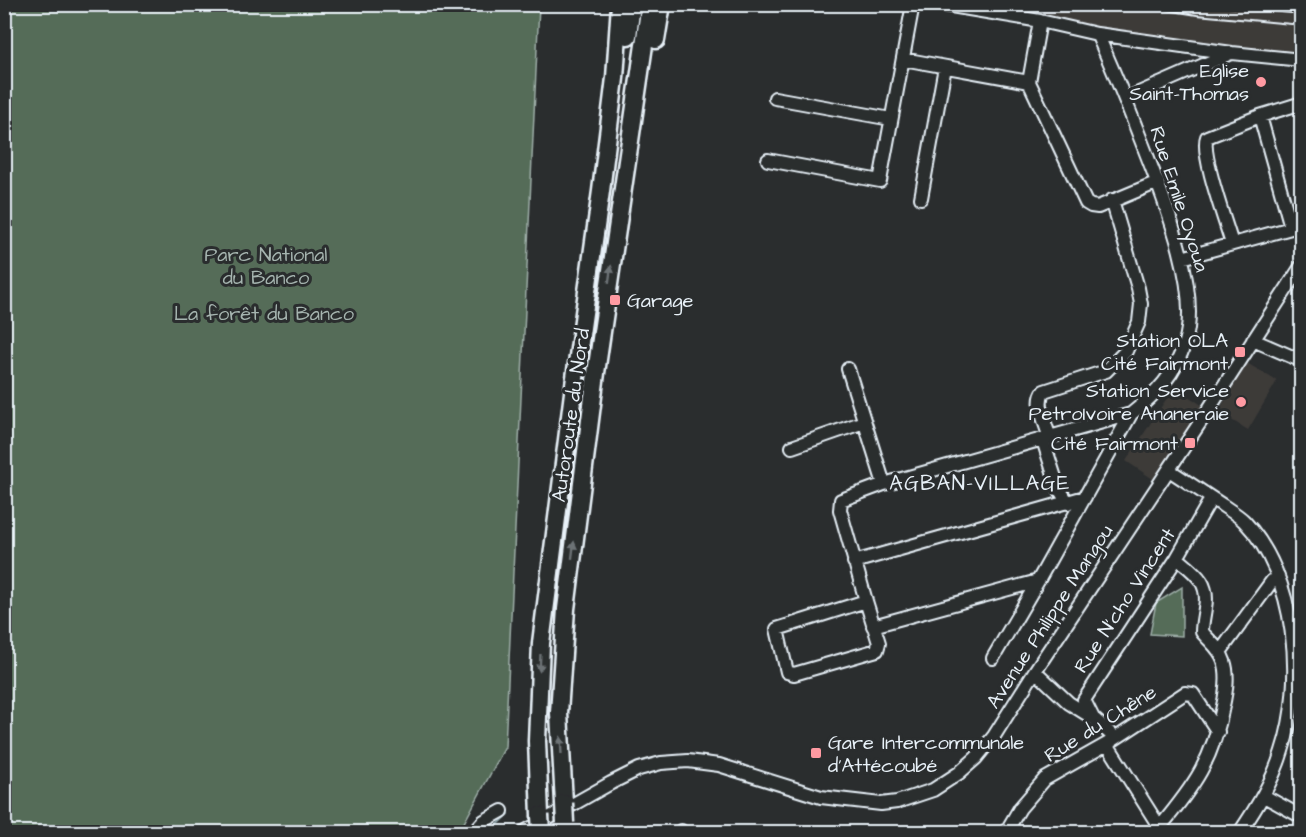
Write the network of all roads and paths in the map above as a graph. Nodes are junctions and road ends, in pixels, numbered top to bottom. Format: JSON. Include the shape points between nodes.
{"nodes":[{"id":1,"x":620,"y":4,"type":"edge"},
{"id":2,"x":632,"y":4,"type":"edge"},
{"id":3,"x":650,"y":4,"type":"edge"},
{"id":4,"x":662,"y":4,"type":"edge"},
{"id":5,"x":913,"y":4,"type":"edge"},
{"id":6,"x":939,"y":4,"type":"edge"},
{"id":7,"x":1040,"y":21,"type":"junction"},
{"id":8,"x":1097,"y":34,"type":"junction"},
{"id":9,"x":1232,"y":53,"type":"junction"},
{"id":10,"x":903,"y":59,"type":"junction"},
{"id":11,"x":1302,"y":60,"type":"edge"},
{"id":12,"x":945,"y":67,"type":"junction"},
{"id":13,"x":1029,"y":82,"type":"junction"},
{"id":14,"x":775,"y":98,"type":"dead end"},
{"id":15,"x":1125,"y":99,"type":"junction"},
{"id":16,"x":1302,"y":103,"type":"edge"},
{"id":17,"x":1260,"y":116,"type":"junction"},
{"id":18,"x":891,"y":119,"type":"junction"},
{"id":19,"x":629,"y":148,"type":"junction"},
{"id":20,"x":768,"y":160,"type":"dead end"},
{"id":21,"x":1158,"y":182,"type":"junction"},
{"id":22,"x":602,"y":190,"type":"junction"},
{"id":23,"x":921,"y":198,"type":"dead end"},
{"id":24,"x":1112,"y":200,"type":"junction"},
{"id":25,"x":1296,"y":226,"type":"edge"},
{"id":26,"x":1232,"y":244,"type":"junction"},
{"id":27,"x":1182,"y":258,"type":"junction"},
{"id":28,"x":1302,"y":265,"type":"edge"},
{"id":29,"x":1253,"y":340,"type":"junction"},
{"id":30,"x":1302,"y":360,"type":"edge"},
{"id":31,"x":848,"y":369,"type":"dead end"},
{"id":32,"x":1131,"y":414,"type":"junction"},
{"id":33,"x":864,"y":422,"type":"junction"},
{"id":34,"x":1046,"y":439,"type":"junction"},
{"id":35,"x":792,"y":447,"type":"dead end"},
{"id":36,"x":1166,"y":473,"type":"junction"},
{"id":37,"x":884,"y":484,"type":"junction"},
{"id":38,"x":1085,"y":497,"type":"junction"},
{"id":39,"x":1068,"y":503,"type":"junction"},
{"id":40,"x":1208,"y":504,"type":"junction"},
{"id":41,"x":1177,"y":558,"type":"junction"},
{"id":42,"x":854,"y":562,"type":"junction"},
{"id":43,"x":1038,"y":580,"type":"junction"},
{"id":44,"x":1272,"y":581,"type":"junction"},
{"id":45,"x":866,"y":601,"type":"junction"},
{"id":46,"x":873,"y":626,"type":"junction"},
{"id":47,"x":1220,"y":652,"type":"junction"},
{"id":48,"x":1294,"y":654,"type":"edge"},
{"id":49,"x":993,"y":658,"type":"dead end"},
{"id":50,"x":1035,"y":671,"type":"junction"},
{"id":51,"x":1093,"y":718,"type":"junction"},
{"id":52,"x":1218,"y":732,"type":"junction"},
{"id":53,"x":1111,"y":741,"type":"junction"},
{"id":54,"x":1264,"y":796,"type":"junction"},
{"id":55,"x":502,"y":811,"type":"dead end"},
{"id":56,"x":1302,"y":817,"type":"edge"},
{"id":57,"x":540,"y":826,"type":"edge"},
{"id":58,"x":565,"y":828,"type":"edge"},
{"id":59,"x":1161,"y":830,"type":"edge"},
{"id":60,"x":474,"y":832,"type":"edge"},
{"id":61,"x":524,"y":832,"type":"edge"},
{"id":62,"x":1006,"y":832,"type":"edge"},
{"id":63,"x":1230,"y":832,"type":"edge"},
{"id":64,"x":1240,"y":832,"type":"edge"}],
"edges":[{"from":1,"to":22,"type":"highway","name":"Autoroute du Nord"},
{"from":2,"to":22,"type":"highway"},
{"from":3,"to":19,"type":"highway","name":"Autoroute du Nord"},
{"from":4,"to":19,"type":"highway","via":[[645,104]]},
{"from":5,"to":10,"type":"street"},
{"from":6,"to":7,"type":"street"},
{"from":7,"to":8,"type":"street"},
{"from":7,"to":13,"type":"street"},
{"from":8,"to":9,"type":"street"},
{"from":8,"to":15,"type":"street","name":"Rue Emile Oyoua"},
{"from":9,"to":11,"type":"street"},
{"from":9,"to":15,"type":"street"},
{"from":10,"to":12,"type":"street"},
{"from":10,"to":18,"type":"street"},
{"from":12,"to":13,"type":"street"},
{"from":12,"to":23,"type":"street"},
{"from":13,"to":24,"type":"street","via":[[1086,204],[1098,207]]},
{"from":14,"to":18,"type":"street"},
{"from":15,"to":21,"type":"street","name":"Rue Emile Oyoua"},
{"from":16,"to":17,"type":"street"},
{"from":17,"to":25,"type":"street"},
{"from":17,"to":26,"type":"street","via":[[1205,141]]},
{"from":18,"to":20,"type":"street","via":[[880,181]]},
{"from":58,"to":19,"type":"highway","name":"Autoroute du Nord","one_way":true,"bridge":true,"via":[[559,713],[566,609]]},
{"from":21,"to":24,"type":"street"},
{"from":21,"to":27,"type":"street","name":"Rue Emile Oyoua"},
{"from":22,"to":57,"type":"highway","name":"Autoroute du Nord","one_way":true,"via":[[541,643],[537,719]]},
{"from":24,"to":34,"type":"street","via":[[1138,288],[1139,322],[1126,351],[1106,371],[1041,394]]},
{"from":25,"to":26,"type":"street"},
{"from":26,"to":27,"type":"street"},
{"from":27,"to":32,"type":"street","name":"Rue Emile Oyoua","via":[[1190,315],[1186,341],[1169,378]]},
{"from":28,"to":29,"type":"street","name":"Avenue Philippe Mangou"},
{"from":29,"to":30,"type":"street"},
{"from":29,"to":36,"type":"street","name":"Avenue Philippe Mangou"},
{"from":31,"to":33,"type":"street"},
{"from":32,"to":34,"type":"street","name":"Rue Emile Oyoua"},
{"from":32,"to":38,"type":"street"},
{"from":33,"to":35,"type":"street"},
{"from":33,"to":37,"type":"street"},
{"from":34,"to":37,"type":"street","name":"Rue Emile Oyoua"},
{"from":34,"to":39,"type":"street","via":[[1058,487]]},
{"from":36,"to":40,"type":"street"},
{"from":36,"to":48,"type":"street","via":[[1243,520],[1266,550],[1286,606]]},
{"from":36,"to":50,"type":"street","name":"Avenue Philippe Mangou"},
{"from":37,"to":42,"type":"street","name":"Rue Emile Oyoua","via":[[841,500],[840,510]]},
{"from":38,"to":39,"type":"street"},
{"from":38,"to":43,"type":"street"},
{"from":39,"to":42,"type":"street"},
{"from":40,"to":41,"type":"street","name":"Rue N'cho Vincent"},
{"from":40,"to":44,"type":"street","via":[[1248,538]]},
{"from":41,"to":47,"type":"street","via":[[1204,586],[1207,596],[1202,632]]},
{"from":41,"to":51,"type":"street","name":"Rue N'cho Vincent","via":[[1084,700]]},
{"from":42,"to":45,"type":"street","name":"Rue Emile Oyoua"},
{"from":43,"to":46,"type":"street"},
{"from":43,"to":49,"type":"street"},
{"from":44,"to":47,"type":"street"},
{"from":44,"to":48,"type":"street"},
{"from":45,"to":46,"type":"street","name":"Rue Emile Oyoua"},
{"from":45,"to":46,"type":"street","name":"Rue Emile Oyoua","via":[[777,629],[787,672],[794,674],[877,650],[879,643]]},
{"from":47,"to":52,"type":"street","via":[[1227,682]]},
{"from":48,"to":54,"type":"street","via":[[1292,705],[1283,751]]},
{"from":48,"to":63,"type":"street","via":[[1277,741],[1257,792]]},
{"from":50,"to":51,"type":"street","via":[[1069,703]]},
{"from":50,"to":61,"type":"street","name":"Avenue Philippe Mangou","via":[[976,758],[947,782],[918,796],[881,804],[860,803],[821,797],[718,765],[661,763],[619,778]]},
{"from":51,"to":53,"type":"street"},
{"from":52,"to":53,"type":"street","name":"Rue du Chêne","via":[[1193,694],[1185,693]]},
{"from":52,"to":59,"type":"street","via":[[1206,764]]},
{"from":53,"to":59,"type":"street"},
{"from":53,"to":62,"type":"street","name":"Rue du Chêne","via":[[1045,779]]},
{"from":54,"to":56,"type":"street"},
{"from":54,"to":64,"type":"street"},
{"from":55,"to":60,"type":"street"}]}
